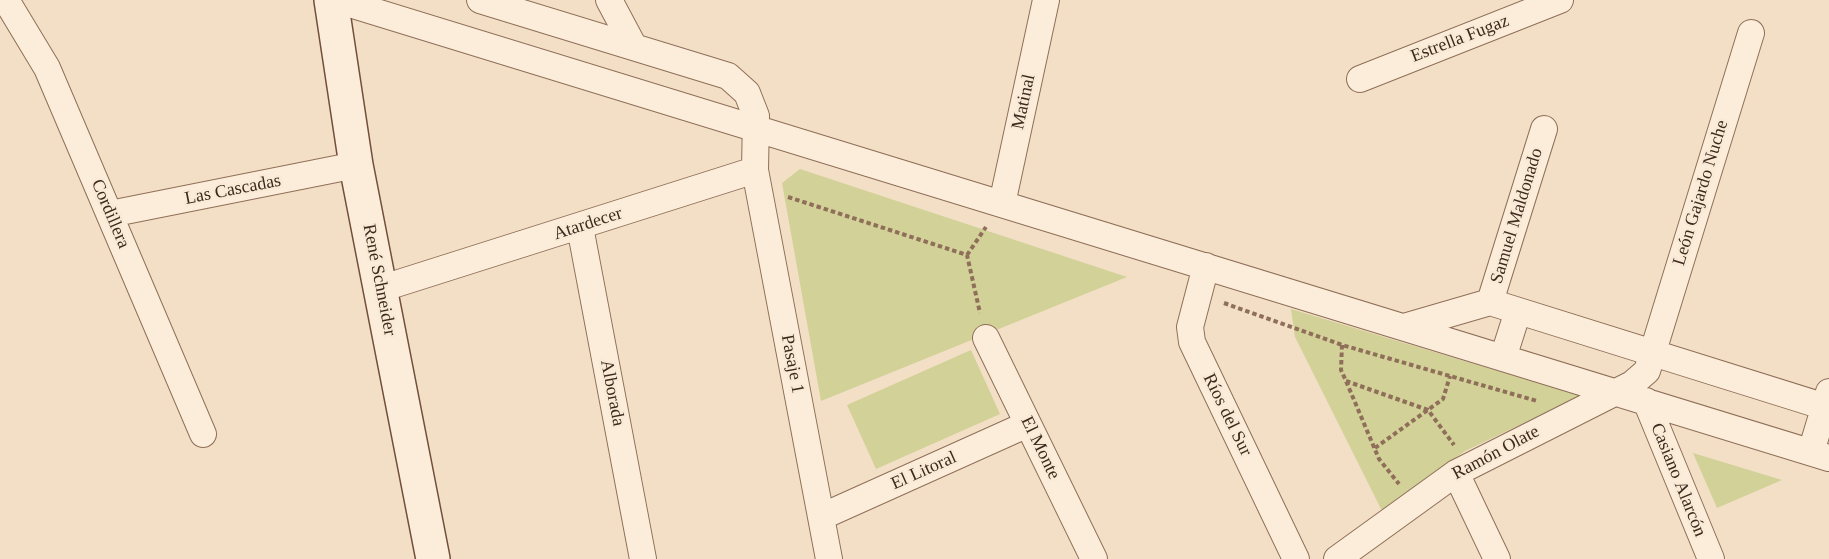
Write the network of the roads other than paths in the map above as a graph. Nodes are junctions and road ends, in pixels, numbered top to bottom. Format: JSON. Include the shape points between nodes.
{"nodes":[{"id":1,"x":6,"y":0,"type":"edge"},
{"id":2,"x":331,"y":0,"type":"edge"},
{"id":3,"x":337,"y":0,"type":"edge"},
{"id":4,"x":480,"y":0,"type":"edge"},
{"id":5,"x":609,"y":0,"type":"edge"},
{"id":6,"x":1046,"y":0,"type":"edge"},
{"id":7,"x":1560,"y":0,"type":"edge"},
{"id":8,"x":1750,"y":33,"type":"dead end"},
{"id":9,"x":633,"y":45,"type":"junction"},
{"id":10,"x":1360,"y":79,"type":"dead end"},
{"id":11,"x":757,"y":129,"type":"junction"},
{"id":12,"x":1544,"y":129,"type":"dead end"},
{"id":13,"x":356,"y":165,"type":"junction"},
{"id":14,"x":757,"y":178,"type":"junction"},
{"id":15,"x":1002,"y":204,"type":"junction"},
{"id":16,"x":110,"y":214,"type":"junction"},
{"id":17,"x":580,"y":227,"type":"junction"},
{"id":18,"x":1206,"y":266,"type":"junction"},
{"id":19,"x":381,"y":289,"type":"junction"},
{"id":20,"x":1490,"y":302,"type":"junction"},
{"id":21,"x":1518,"y":311,"type":"junction"},
{"id":22,"x":1404,"y":327,"type":"junction"},
{"id":23,"x":986,"y":338,"type":"road end"},
{"id":24,"x":1652,"y":353,"type":"junction"},
{"id":25,"x":1503,"y":358,"type":"junction"},
{"id":26,"x":1613,"y":392,"type":"junction"},
{"id":27,"x":1646,"y":401,"type":"junction"},
{"id":28,"x":1828,"y":402,"type":"edge"},
{"id":29,"x":1028,"y":424,"type":"junction"},
{"id":30,"x":202,"y":434,"type":"dead end"},
{"id":31,"x":1820,"y":455,"type":"edge"},
{"id":32,"x":1462,"y":469,"type":"junction"},
{"id":33,"x":821,"y":517,"type":"junction"},
{"id":34,"x":433,"y":559,"type":"edge"},
{"id":35,"x":643,"y":559,"type":"edge"},
{"id":36,"x":828,"y":559,"type":"edge"},
{"id":37,"x":1094,"y":559,"type":"edge"},
{"id":38,"x":1296,"y":559,"type":"edge"},
{"id":39,"x":1337,"y":559,"type":"edge"},
{"id":40,"x":1497,"y":559,"type":"edge"},
{"id":41,"x":1711,"y":559,"type":"edge"}],
"edges":[{"from":1,"to":16,"type":"street","name":"Cordillera","via":[[47,68]]},
{"from":2,"to":13,"type":"street","name":"René Schneider"},
{"from":3,"to":11,"type":"street"},
{"from":4,"to":9,"type":"street"},
{"from":5,"to":9,"type":"street"},
{"from":6,"to":15,"type":"street","name":"Matinal"},
{"from":7,"to":10,"type":"street","name":"Estrella Fugaz"},
{"from":8,"to":24,"type":"street","name":"León Gajardo Nuche"},
{"from":9,"to":11,"type":"street","via":[[728,76],[747,93]]},
{"from":11,"to":14,"type":"street"},
{"from":11,"to":15,"type":"street"},
{"from":12,"to":20,"type":"street","name":"Samuel Maldonado"},
{"from":13,"to":16,"type":"street","name":"Las Cascadas"},
{"from":13,"to":19,"type":"street","name":"René Schneider"},
{"from":14,"to":17,"type":"street","name":"Atardecer"},
{"from":14,"to":33,"type":"street","name":"Pasaje 1"},
{"from":15,"to":18,"type":"street"},
{"from":16,"to":30,"type":"street","name":"Cordillera"},
{"from":17,"to":19,"type":"street","name":"Atardecer"},
{"from":17,"to":35,"type":"street","name":"Alborada"},
{"from":18,"to":22,"type":"street"},
{"from":18,"to":38,"type":"street","name":"Ríos del Sur","via":[[1190,327],[1192,342]]},
{"from":19,"to":34,"type":"street","name":"René Schneider"},
{"from":20,"to":21,"type":"street"},
{"from":20,"to":22,"type":"street"},
{"from":21,"to":24,"type":"street"},
{"from":21,"to":25,"type":"street"},
{"from":22,"to":25,"type":"street"},
{"from":23,"to":29,"type":"street","name":"El Monte"},
{"from":24,"to":26,"type":"street","name":"Ramón Olate","via":[[1647,371],[1632,384]]},
{"from":24,"to":28,"type":"street"},
{"from":25,"to":26,"type":"street"},
{"from":26,"to":27,"type":"street"},
{"from":26,"to":32,"type":"street","name":"Ramón Olate"},
{"from":27,"to":31,"type":"street"},
{"from":27,"to":41,"type":"street","name":"Casiano Alarcón"},
{"from":28,"to":31,"type":"street"},
{"from":29,"to":33,"type":"street","name":"El Litoral"},
{"from":29,"to":37,"type":"street","name":"El Monte"},
{"from":32,"to":39,"type":"street","name":"Ramón Olate"},
{"from":32,"to":40,"type":"street"},
{"from":33,"to":36,"type":"street","name":"Pasaje 1"}]}
